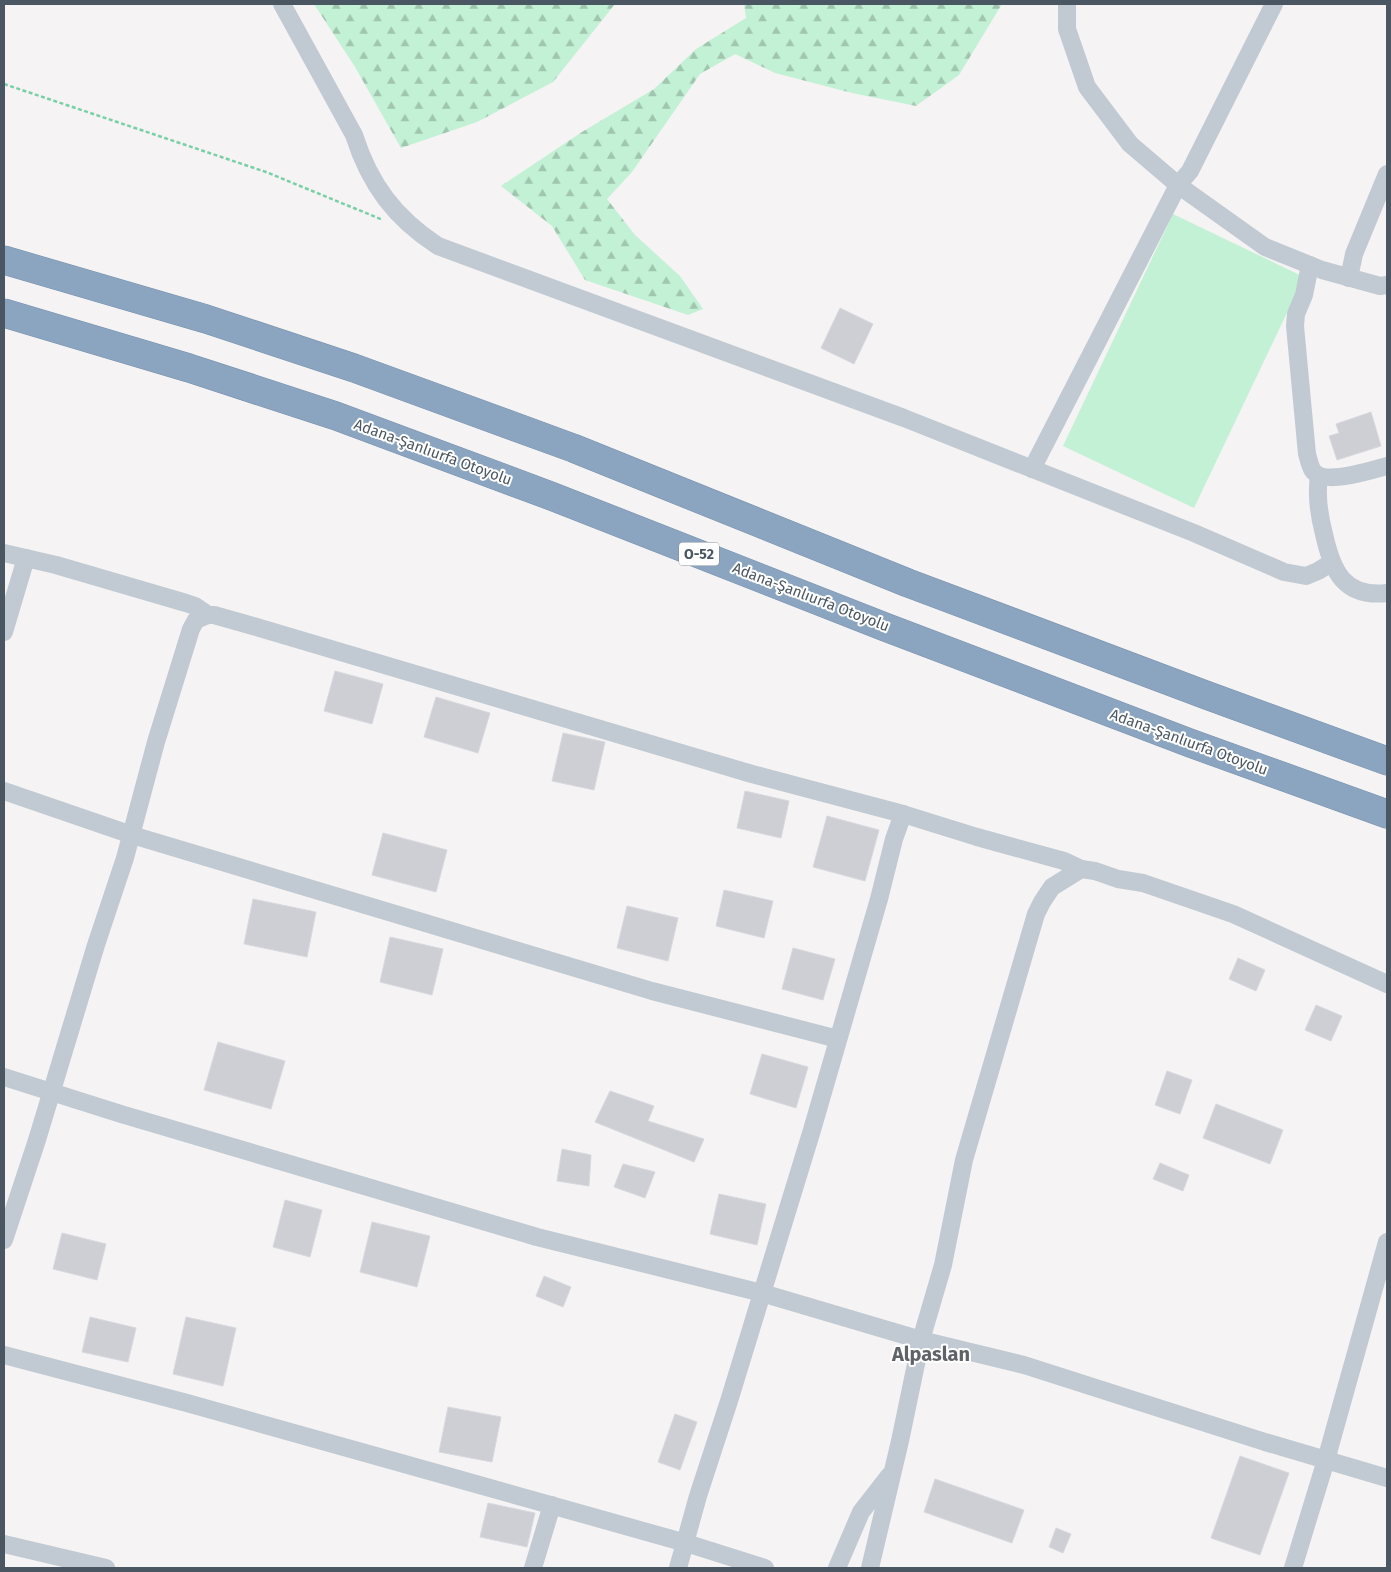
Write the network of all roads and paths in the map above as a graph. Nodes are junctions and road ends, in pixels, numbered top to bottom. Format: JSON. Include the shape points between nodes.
{"nodes":[{"id":1,"x":282,"y":4,"type":"edge"},
{"id":2,"x":1067,"y":4,"type":"edge"},
{"id":3,"x":1274,"y":4,"type":"edge"},
{"id":4,"x":4,"y":84,"type":"edge"},
{"id":5,"x":1387,"y":174,"type":"edge"},
{"id":6,"x":1178,"y":185,"type":"junction"},
{"id":7,"x":390,"y":223,"type":"dead end"},
{"id":8,"x":4,"y":260,"type":"edge"},
{"id":9,"x":1310,"y":265,"type":"junction"},
{"id":10,"x":1349,"y":278,"type":"junction"},
{"id":11,"x":1387,"y":285,"type":"edge"},
{"id":12,"x":4,"y":312,"type":"edge"},
{"id":13,"x":1387,"y":466,"type":"edge"},
{"id":14,"x":1032,"y":469,"type":"junction"},
{"id":15,"x":1319,"y":476,"type":"junction"},
{"id":16,"x":4,"y":553,"type":"edge"},
{"id":17,"x":26,"y":558,"type":"junction"},
{"id":18,"x":1331,"y":563,"type":"junction"},
{"id":19,"x":1387,"y":593,"type":"edge"},
{"id":20,"x":208,"y":615,"type":"junction"},
{"id":21,"x":4,"y":632,"type":"edge"},
{"id":22,"x":1387,"y":761,"type":"edge"},
{"id":23,"x":4,"y":791,"type":"edge"},
{"id":24,"x":903,"y":814,"type":"junction"},
{"id":25,"x":1387,"y":814,"type":"edge"},
{"id":26,"x":132,"y":835,"type":"junction"},
{"id":27,"x":1081,"y":869,"type":"junction"},
{"id":28,"x":1387,"y":984,"type":"edge"},
{"id":29,"x":838,"y":1039,"type":"junction"},
{"id":30,"x":4,"y":1077,"type":"edge"},
{"id":31,"x":52,"y":1092,"type":"junction"},
{"id":32,"x":4,"y":1240,"type":"edge"},
{"id":33,"x":1387,"y":1242,"type":"edge"},
{"id":34,"x":762,"y":1293,"type":"junction"},
{"id":35,"x":921,"y":1340,"type":"junction"},
{"id":36,"x":4,"y":1355,"type":"edge"},
{"id":37,"x":1326,"y":1460,"type":"junction"},
{"id":38,"x":893,"y":1472,"type":"junction"},
{"id":39,"x":1387,"y":1478,"type":"edge"},
{"id":40,"x":552,"y":1506,"type":"junction"},
{"id":41,"x":686,"y":1543,"type":"junction"},
{"id":42,"x":4,"y":1544,"type":"edge"},
{"id":43,"x":106,"y":1568,"type":"edge"},
{"id":44,"x":533,"y":1568,"type":"edge"},
{"id":45,"x":678,"y":1568,"type":"edge"},
{"id":46,"x":765,"y":1568,"type":"edge"},
{"id":47,"x":837,"y":1568,"type":"edge"},
{"id":48,"x":870,"y":1568,"type":"edge"},
{"id":49,"x":1292,"y":1568,"type":"edge"}],
"edges":[{"from":1,"to":14,"type":"street","via":[[354,135],[378,188],[402,218],[438,246]]},
{"from":2,"to":6,"type":"street","via":[[1067,29],[1087,87],[1130,144]]},
{"from":3,"to":6,"type":"street","via":[[1190,171]]},
{"from":4,"to":7,"type":"path","via":[[266,172]]},
{"from":5,"to":10,"type":"street","via":[[1354,254]]},
{"from":6,"to":9,"type":"street","via":[[1265,247]]},
{"from":6,"to":14,"type":"street"},
{"from":8,"to":22,"type":"highway","via":[[206,319],[574,448],[917,586]]},
{"from":9,"to":10,"type":"street"},
{"from":9,"to":15,"type":"street","via":[[1295,326],[1307,454],[1312,469]]},
{"from":10,"to":11,"type":"street"},
{"from":12,"to":25,"type":"highway","name":"Adana-Şanlıurfa Otoyolu","number":"O-52","via":[[336,416],[552,496],[1143,725]]},
{"from":13,"to":15,"type":"street","via":[[1356,474]]},
{"from":14,"to":18,"type":"street","via":[[1284,572],[1306,576]]},
{"from":15,"to":18,"type":"street","via":[[1319,512]]},
{"from":16,"to":17,"type":"street"},
{"from":17,"to":20,"type":"street","via":[[186,603]]},
{"from":17,"to":21,"type":"street"},
{"from":18,"to":19,"type":"street","via":[[1349,585],[1369,593]]},
{"from":20,"to":24,"type":"street","via":[[752,774]]},
{"from":20,"to":26,"type":"street","via":[[196,620],[191,629],[156,742]]},
{"from":23,"to":26,"type":"street"},
{"from":24,"to":27,"type":"street","via":[[1064,861]]},
{"from":24,"to":29,"type":"street"},
{"from":26,"to":29,"type":"street","via":[[652,991]]},
{"from":26,"to":31,"type":"street"},
{"from":27,"to":28,"type":"street","via":[[1143,884],[1233,914]]},
{"from":27,"to":35,"type":"street","via":[[1052,887],[1036,914],[964,1160],[943,1264]]},
{"from":29,"to":34,"type":"street"},
{"from":30,"to":31,"type":"street"},
{"from":31,"to":32,"type":"street"},
{"from":31,"to":34,"type":"street","via":[[537,1237]]},
{"from":33,"to":37,"type":"street"},
{"from":34,"to":35,"type":"street"},
{"from":34,"to":41,"type":"street"},
{"from":35,"to":37,"type":"street","via":[[1024,1365]]},
{"from":35,"to":38,"type":"street"},
{"from":36,"to":40,"type":"street"},
{"from":37,"to":39,"type":"street"},
{"from":37,"to":49,"type":"street"},
{"from":38,"to":47,"type":"street","via":[[861,1512]]},
{"from":38,"to":48,"type":"street"},
{"from":40,"to":41,"type":"street"},
{"from":40,"to":44,"type":"street"},
{"from":41,"to":45,"type":"street"},
{"from":41,"to":46,"type":"street"},
{"from":42,"to":43,"type":"street"}]}
